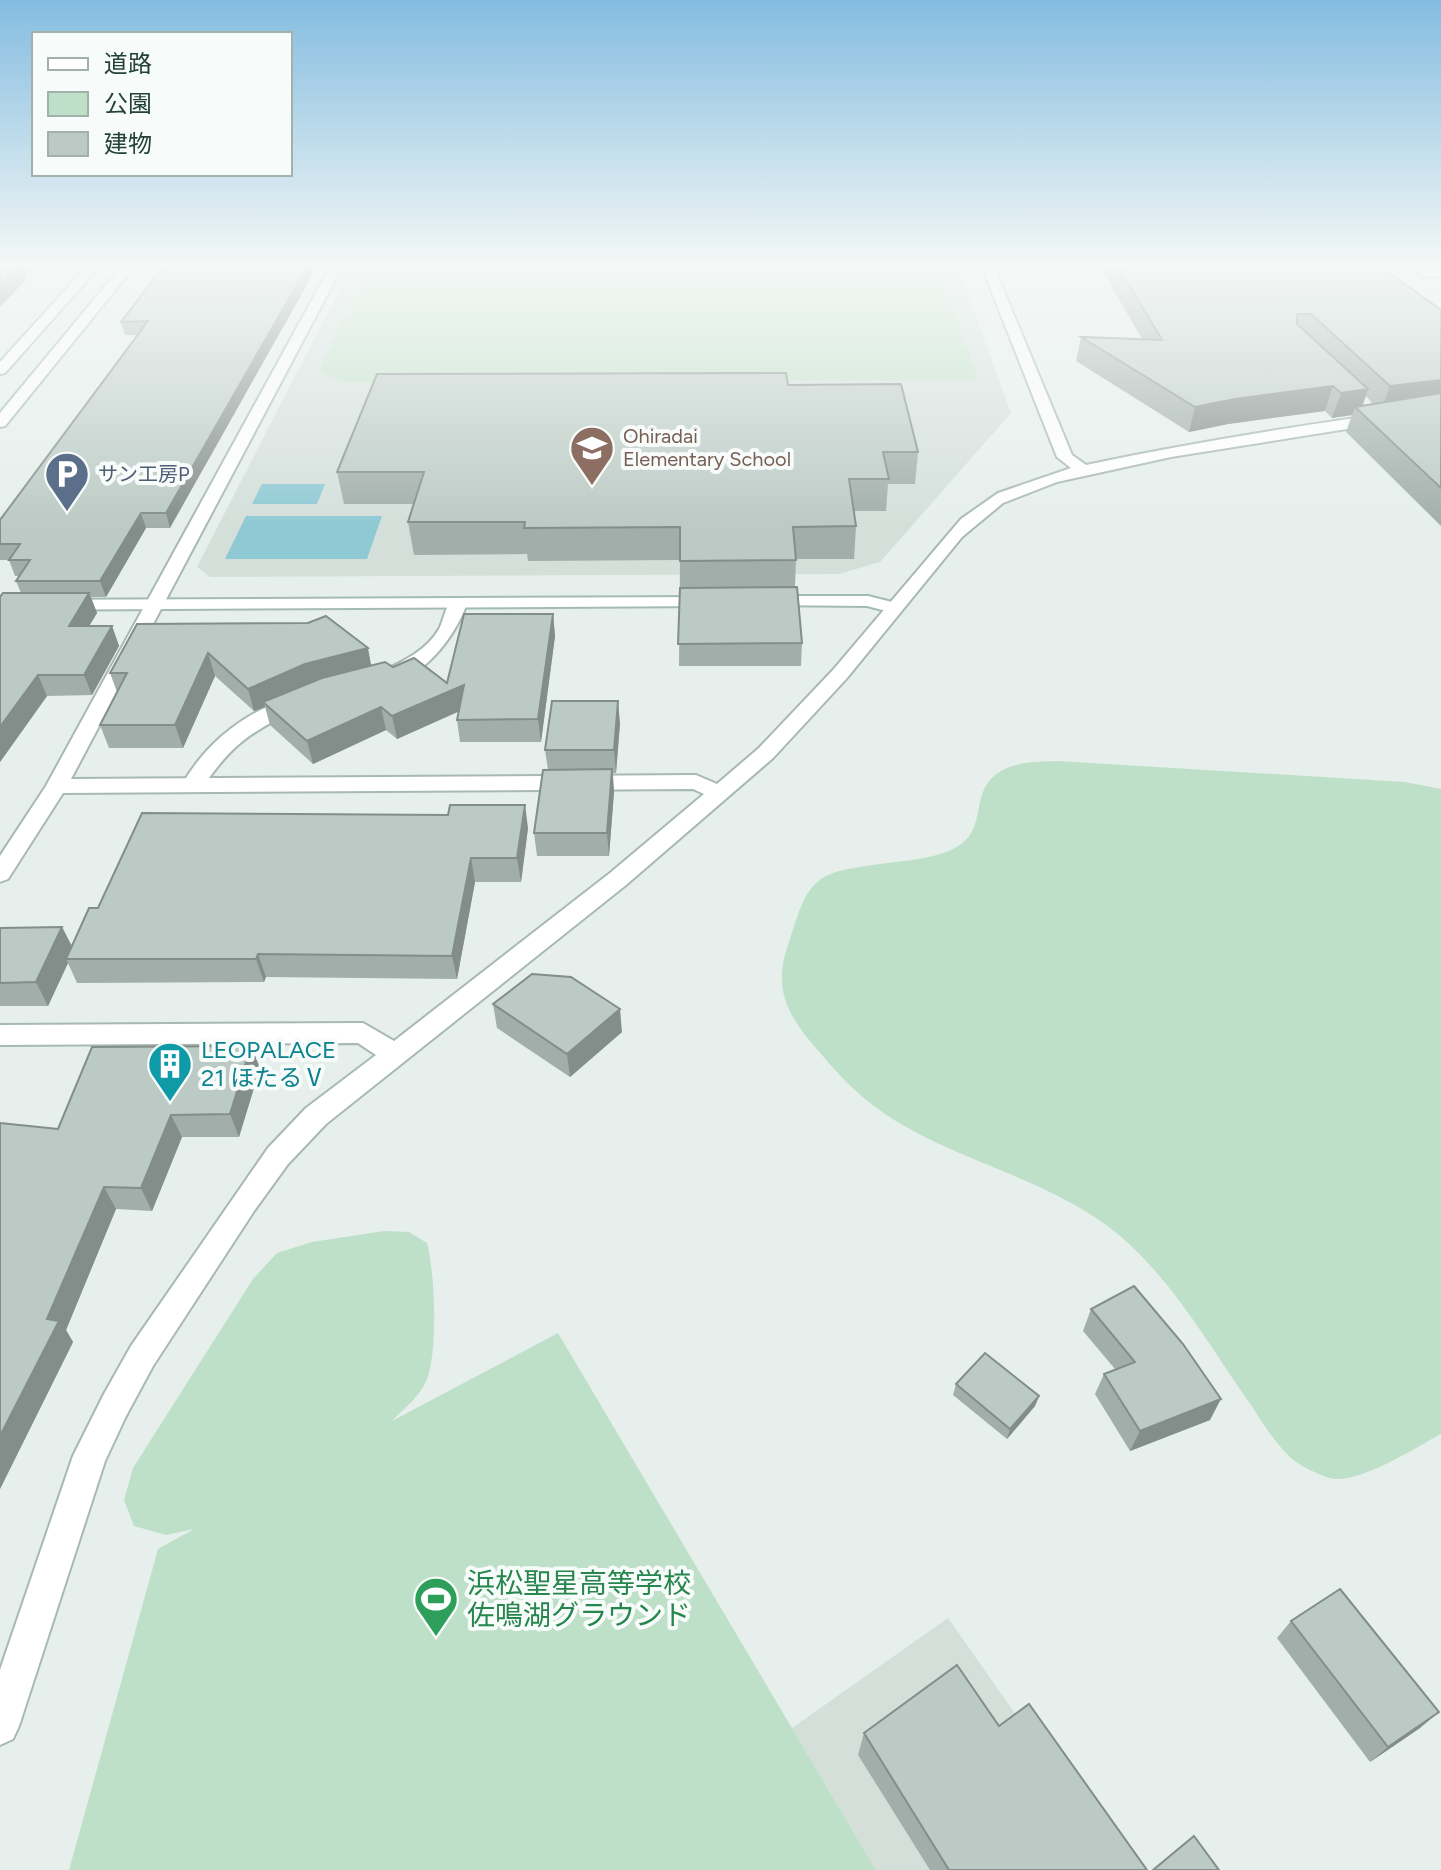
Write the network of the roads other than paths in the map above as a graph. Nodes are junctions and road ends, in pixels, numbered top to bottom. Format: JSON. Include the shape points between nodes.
{"nodes":[{"id":1,"x":14,"y":354,"type":"edge"},
{"id":2,"x":56,"y":354,"type":"edge"},
{"id":3,"x":290,"y":354,"type":"edge"},
{"id":4,"x":1023,"y":354,"type":"edge"},
{"id":5,"x":0,"y":370,"type":"edge"},
{"id":6,"x":1358,"y":401,"type":"edge"},
{"id":7,"x":1441,"y":410,"type":"edge"},
{"id":8,"x":1377,"y":419,"type":"junction"},
{"id":9,"x":0,"y":423,"type":"edge"},
{"id":10,"x":1083,"y":470,"type":"junction"},
{"id":11,"x":458,"y":603,"type":"junction"},
{"id":12,"x":157,"y":604,"type":"junction"},
{"id":13,"x":0,"y":605,"type":"edge"},
{"id":14,"x":894,"y":608,"type":"junction"},
{"id":15,"x":376,"y":680,"type":"edge"},
{"id":16,"x":319,"y":694,"type":"edge"},
{"id":17,"x":193,"y":785,"type":"junction"},
{"id":18,"x":57,"y":786,"type":"junction"},
{"id":19,"x":719,"y":793,"type":"junction"},
{"id":20,"x":0,"y":874,"type":"edge"},
{"id":21,"x":0,"y":1035,"type":"edge"},
{"id":22,"x":394,"y":1054,"type":"junction"},
{"id":23,"x":0,"y":1726,"type":"edge"}],
"edges":[{"from":1,"to":5,"type":"street"},
{"from":2,"to":9,"type":"street"},
{"from":3,"to":12,"type":"street"},
{"from":4,"to":10,"type":"street","via":[[1065,457]]},
{"from":6,"to":8,"type":"street"},
{"from":7,"to":8,"type":"street"},
{"from":8,"to":10,"type":"street","via":[[1231,439]]},
{"from":10,"to":14,"type":"street","via":[[1035,483],[977,513]]},
{"from":11,"to":12,"type":"street"},
{"from":11,"to":14,"type":"street","via":[[868,601]]},
{"from":11,"to":15,"type":"street","via":[[453,624],[436,647]]},
{"from":12,"to":13,"type":"street"},
{"from":12,"to":18,"type":"street"},
{"from":14,"to":19,"type":"street","via":[[794,725]]},
{"from":16,"to":17,"type":"street","via":[[259,720],[227,741],[202,766]]},
{"from":17,"to":18,"type":"street"},
{"from":17,"to":19,"type":"street","via":[[696,782]]},
{"from":18,"to":20,"type":"street"},
{"from":19,"to":22,"type":"street"},
{"from":21,"to":22,"type":"street","via":[[363,1033]]},
{"from":22,"to":23,"type":"street","via":[[316,1116],[278,1156],[142,1356],[90,1456]]}]}
